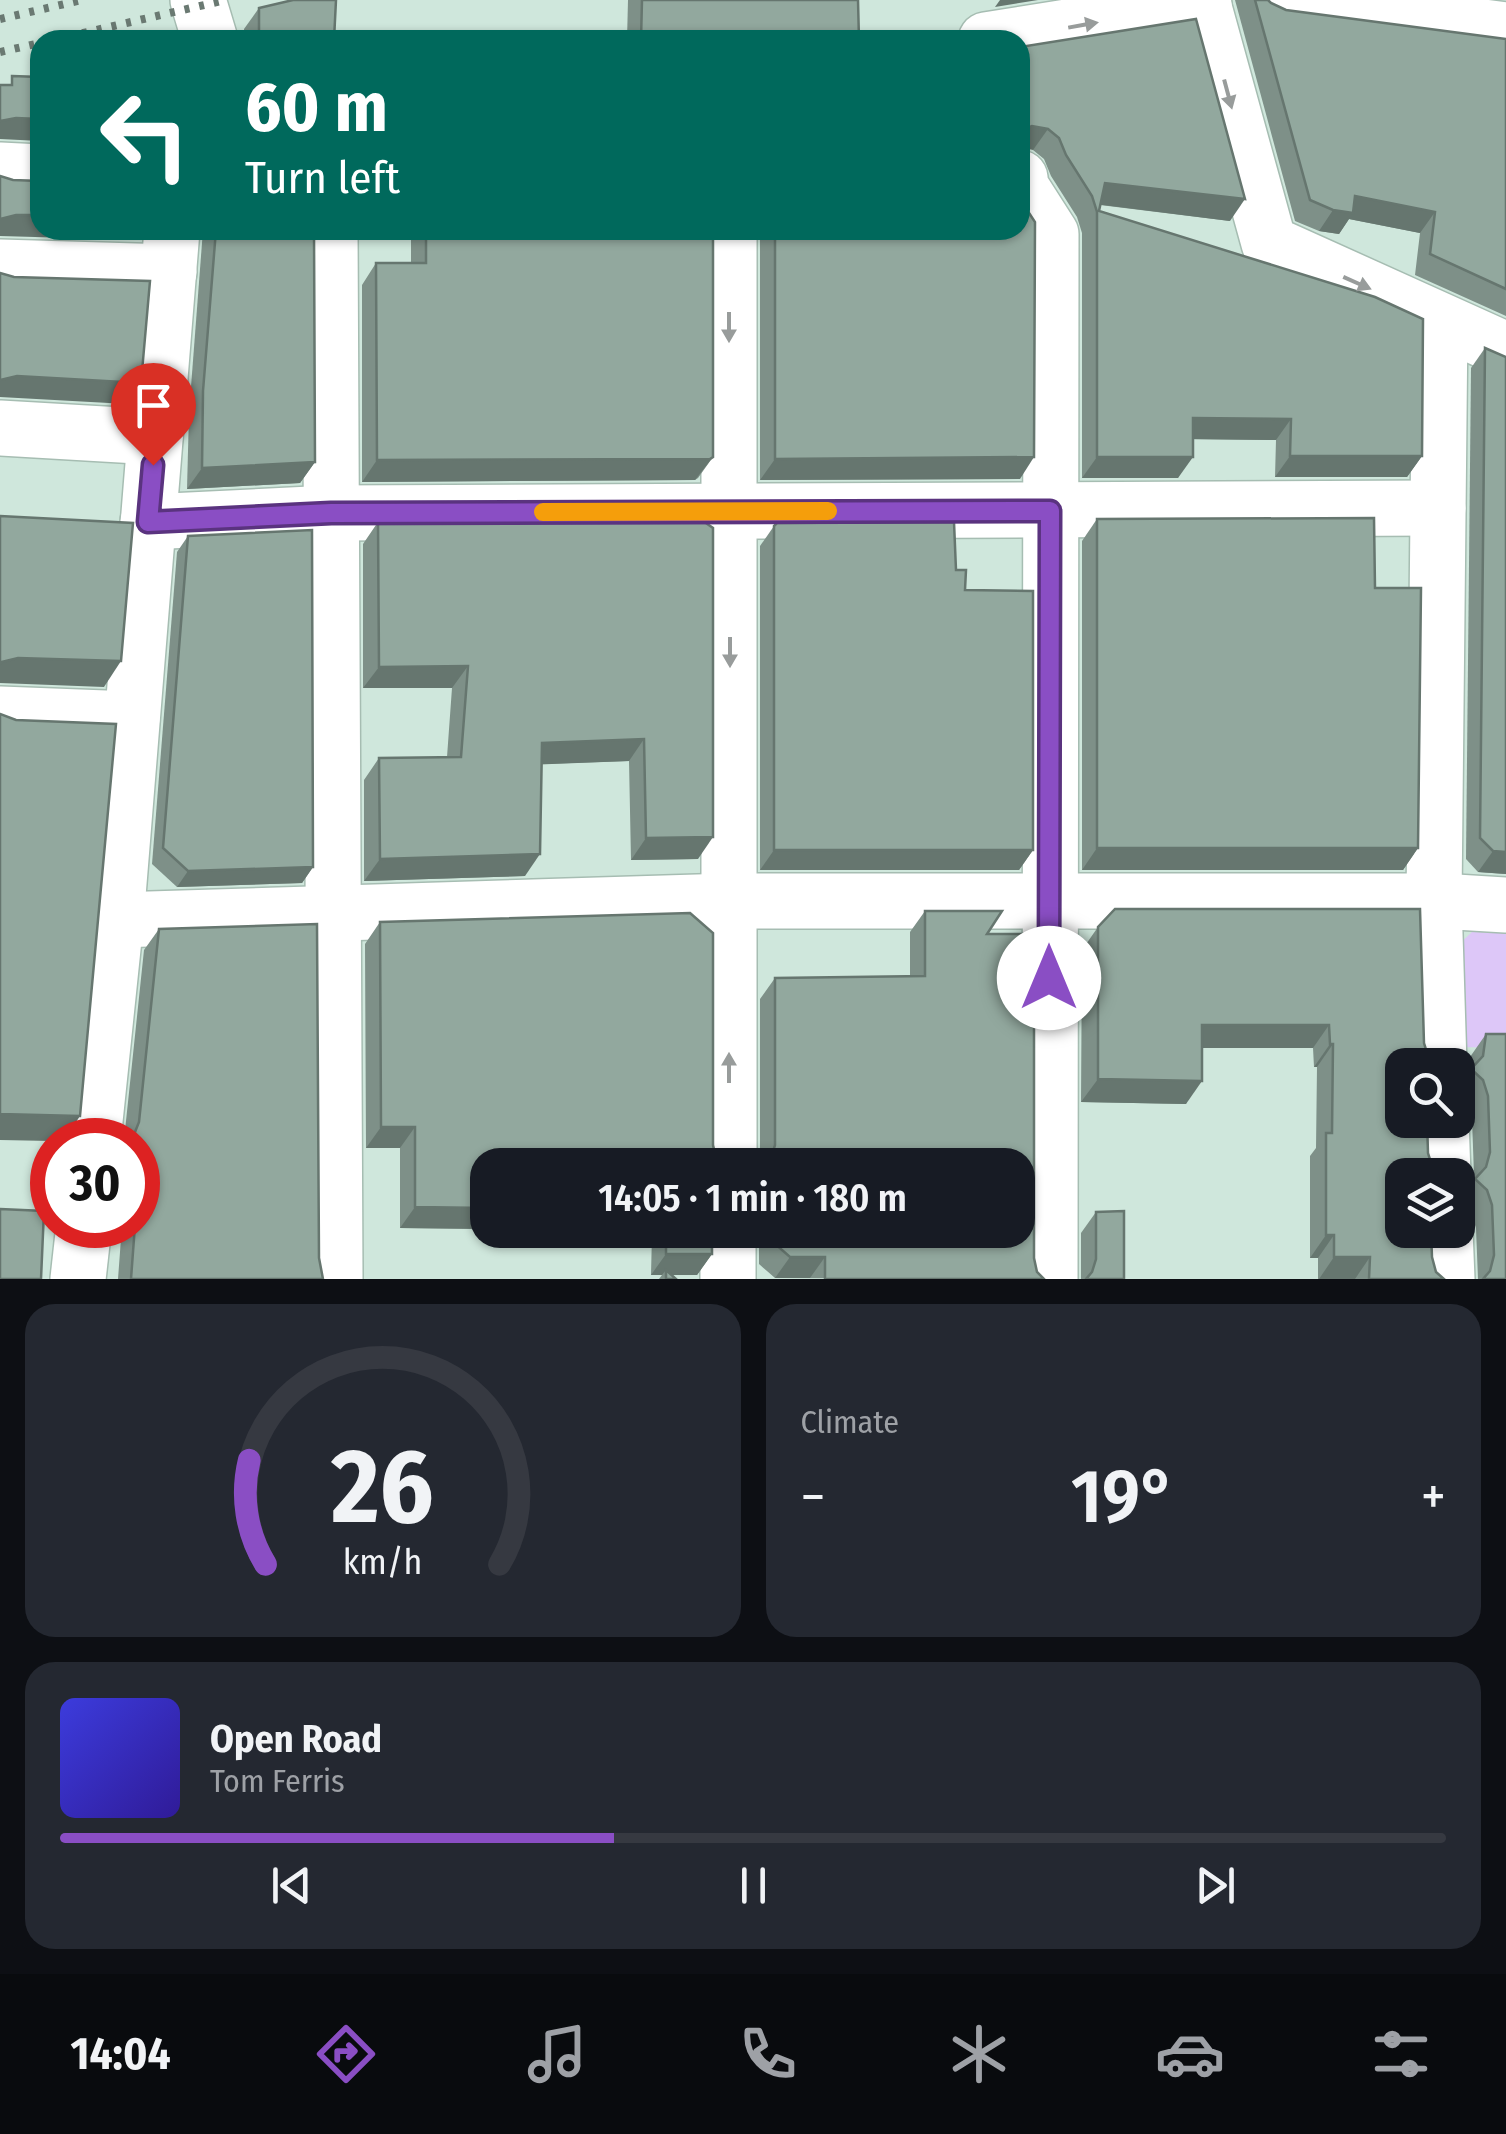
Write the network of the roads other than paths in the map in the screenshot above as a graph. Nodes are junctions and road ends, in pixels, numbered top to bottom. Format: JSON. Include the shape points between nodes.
{"nodes":[{"id":1,"x":198,"y":0,"type":"edge"},
{"id":2,"x":1276,"y":0,"type":"edge"},
{"id":3,"x":1203,"y":2,"type":"edge"},
{"id":4,"x":207,"y":30,"type":"edge"},
{"id":5,"x":1506,"y":30,"type":"edge"},
{"id":6,"x":1030,"y":34,"type":"edge"},
{"id":7,"x":0,"y":170,"type":"edge"},
{"id":8,"x":30,"y":172,"type":"edge"},
{"id":9,"x":1030,"y":201,"type":"edge"},
{"id":10,"x":330,"y":240,"type":"edge"},
{"id":11,"x":729,"y":240,"type":"edge"},
{"id":12,"x":170,"y":251,"type":"edge"},
{"id":13,"x":0,"y":267,"type":"edge"},
{"id":14,"x":1440,"y":321,"type":"junction"},
{"id":15,"x":1506,"y":350,"type":"edge"},
{"id":16,"x":0,"y":428,"type":"edge"},
{"id":17,"x":155,"y":437,"type":"junction"},
{"id":18,"x":1438,"y":508,"type":"junction"},
{"id":19,"x":1050,"y":511,"type":"junction"},
{"id":20,"x":730,"y":512,"type":"junction"},
{"id":21,"x":331,"y":513,"type":"junction"},
{"id":22,"x":148,"y":522,"type":"junction"},
{"id":23,"x":0,"y":714,"type":"edge"},
{"id":24,"x":132,"y":719,"type":"junction"},
{"id":25,"x":730,"y":900,"type":"junction"},
{"id":26,"x":1049,"y":902,"type":"junction"},
{"id":27,"x":1434,"y":902,"type":"junction"},
{"id":28,"x":1506,"y":904,"type":"edge"},
{"id":29,"x":333,"y":913,"type":"junction"},
{"id":30,"x":116,"y":920,"type":"junction"},
{"id":31,"x":1439,"y":1048,"type":"edge"},
{"id":32,"x":95,"y":1118,"type":"edge"},
{"id":33,"x":729,"y":1148,"type":"edge"},
{"id":34,"x":81,"y":1248,"type":"edge"},
{"id":35,"x":728,"y":1248,"type":"edge"},
{"id":36,"x":1446,"y":1248,"type":"edge"},
{"id":37,"x":78,"y":1279,"type":"edge"},
{"id":38,"x":335,"y":1279,"type":"edge"},
{"id":39,"x":728,"y":1279,"type":"edge"},
{"id":40,"x":1050,"y":1279,"type":"edge"},
{"id":41,"x":1447,"y":1279,"type":"edge"}],
"edges":[{"from":1,"to":4,"type":"street"},
{"from":2,"to":5,"type":"street"},
{"from":6,"to":3,"type":"street","one_way":true},
{"from":3,"to":14,"type":"street","one_way":true,"via":[[1268,243]]},
{"from":7,"to":8,"type":"street"},
{"from":9,"to":19,"type":"street","via":[[1051,234]]},
{"from":10,"to":21,"type":"street"},
{"from":11,"to":20,"type":"street","one_way":true},
{"from":12,"to":13,"type":"street"},
{"from":12,"to":17,"type":"street"},
{"from":14,"to":15,"type":"street"},
{"from":14,"to":18,"type":"street"},
{"from":16,"to":17,"type":"street"},
{"from":17,"to":22,"type":"street"},
{"from":18,"to":19,"type":"street"},
{"from":18,"to":27,"type":"street"},
{"from":19,"to":20,"type":"street"},
{"from":19,"to":26,"type":"street"},
{"from":20,"to":21,"type":"street"},
{"from":20,"to":25,"type":"street","one_way":true},
{"from":21,"to":22,"type":"street"},
{"from":21,"to":29,"type":"street"},
{"from":22,"to":24,"type":"street"},
{"from":23,"to":24,"type":"street"},
{"from":24,"to":30,"type":"street"},
{"from":25,"to":26,"type":"street"},
{"from":25,"to":29,"type":"street"},
{"from":33,"to":25,"type":"street","one_way":true},
{"from":26,"to":27,"type":"street"},
{"from":26,"to":40,"type":"street"},
{"from":27,"to":28,"type":"street"},
{"from":27,"to":31,"type":"street"},
{"from":29,"to":30,"type":"street"},
{"from":29,"to":38,"type":"street"},
{"from":30,"to":32,"type":"street"},
{"from":34,"to":37,"type":"street"},
{"from":35,"to":39,"type":"street"},
{"from":36,"to":41,"type":"street"}]}
